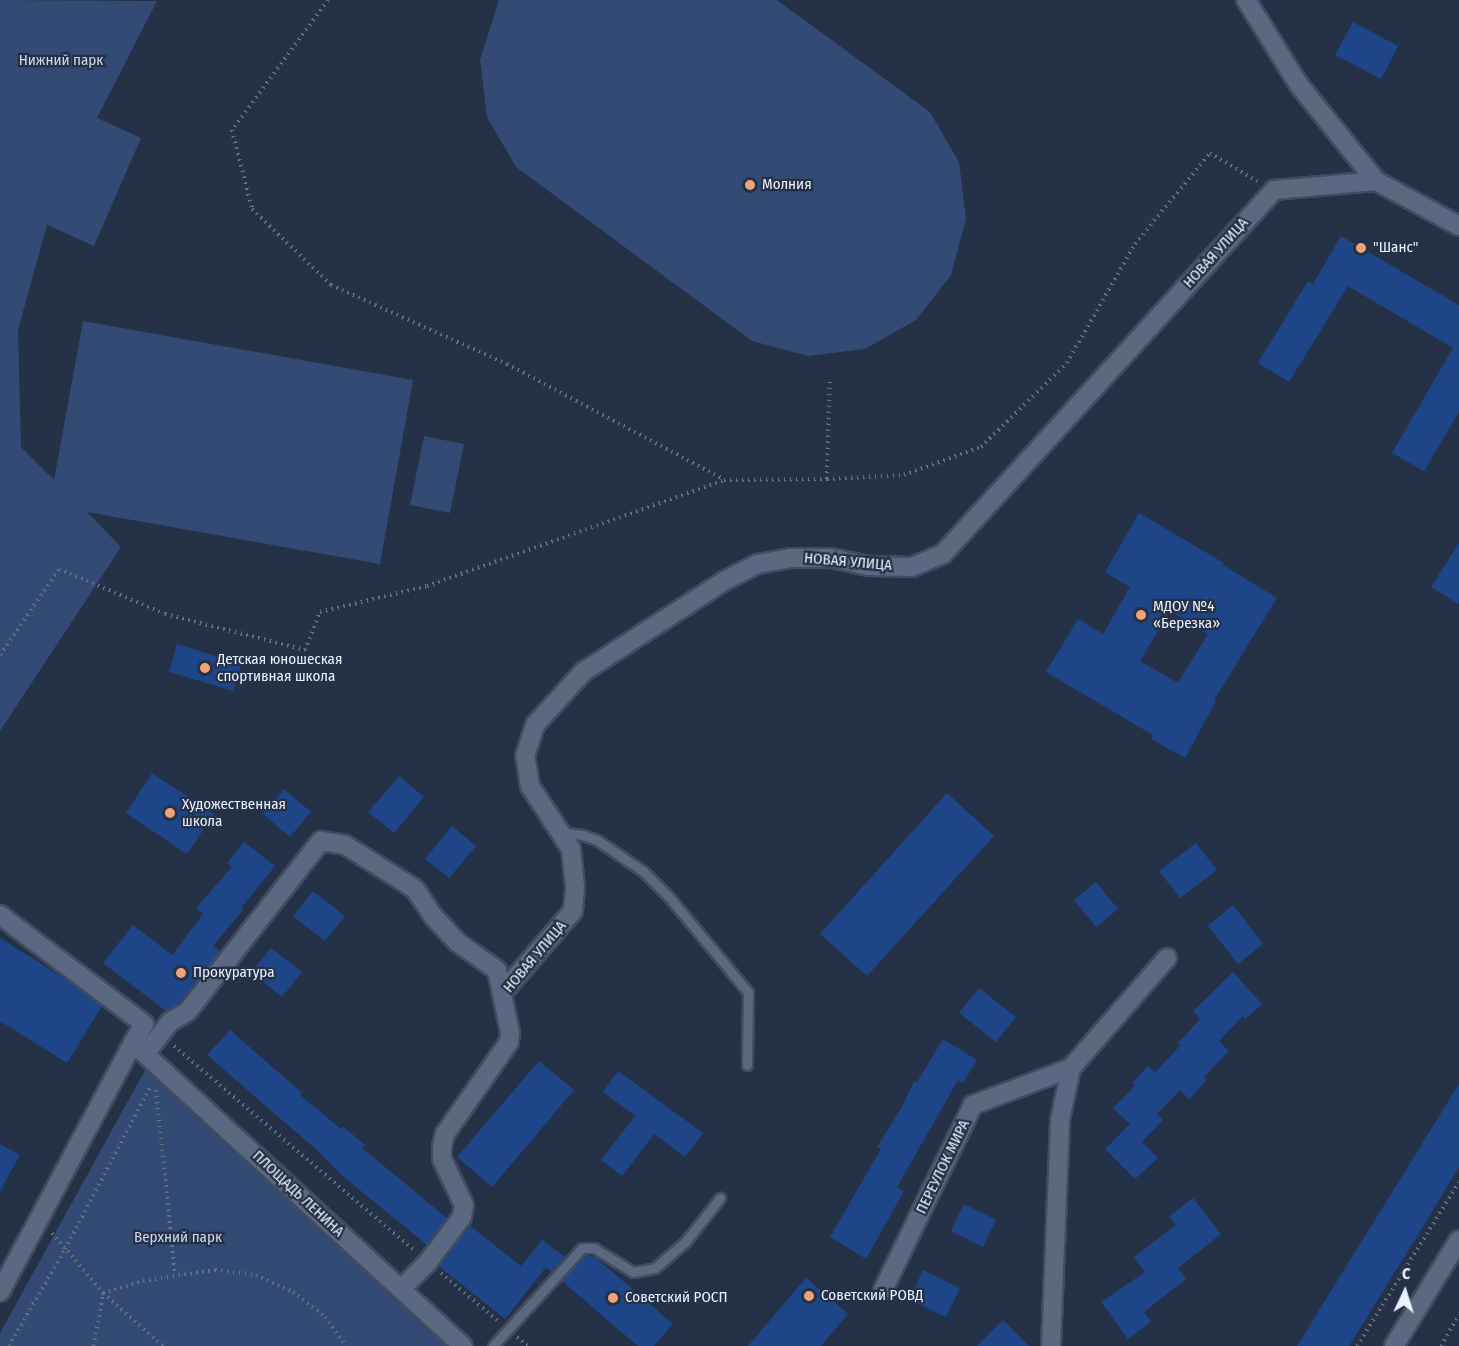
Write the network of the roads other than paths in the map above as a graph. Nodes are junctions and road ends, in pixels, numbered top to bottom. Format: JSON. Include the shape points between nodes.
{"nodes":[{"id":1,"x":1246,"y":0,"type":"edge"},
{"id":2,"x":1376,"y":181,"type":"junction"},
{"id":3,"x":1459,"y":225,"type":"edge"},
{"id":4,"x":561,"y":832,"type":"junction"},
{"id":5,"x":0,"y":915,"type":"edge"},
{"id":6,"x":1167,"y":958,"type":"dead end"},
{"id":7,"x":502,"y":993,"type":"junction"},
{"id":8,"x":145,"y":1054,"type":"junction"},
{"id":9,"x":747,"y":1065,"type":"dead end"},
{"id":10,"x":1071,"y":1068,"type":"junction"},
{"id":11,"x":720,"y":1197,"type":"dead end"},
{"id":12,"x":1459,"y":1240,"type":"edge"},
{"id":13,"x":401,"y":1289,"type":"junction"},
{"id":14,"x":883,"y":1290,"type":"dead end"},
{"id":15,"x":0,"y":1292,"type":"edge"},
{"id":16,"x":463,"y":1346,"type":"edge"},
{"id":17,"x":493,"y":1346,"type":"edge"},
{"id":18,"x":1051,"y":1346,"type":"edge"},
{"id":19,"x":1394,"y":1346,"type":"edge"}],
"edges":[{"from":1,"to":2,"type":"street","via":[[1299,85]]},
{"from":2,"to":3,"type":"street"},
{"from":2,"to":4,"type":"street","name":"НОВАЯ УЛИЦА","via":[[1274,190],[943,554],[912,567],[868,566],[831,558],[790,558],[757,564],[583,672],[535,725],[525,756],[530,786]]},
{"from":4,"to":7,"type":"street","name":"НОВАЯ УЛИЦА","via":[[571,849],[573,911]]},
{"from":4,"to":9,"type":"lane","via":[[597,840],[644,872],[748,992]]},
{"from":5,"to":8,"type":"street","via":[[144,1024]]},
{"from":6,"to":10,"type":"street","name":"ПЕРЕУЛОК МИРА"},
{"from":7,"to":8,"type":"street","via":[[497,970],[457,942],[414,889],[345,845],[321,841],[188,1011],[170,1022]]},
{"from":7,"to":13,"type":"street","name":"НОВАЯ УЛИЦА","via":[[509,1042],[451,1125],[442,1146],[442,1158],[464,1205],[462,1217],[428,1262]]},
{"from":8,"to":13,"type":"street","name":"ПЛОЩАДЬ ЛЕНИНА"},
{"from":8,"to":15,"type":"street","via":[[39,1220]]},
{"from":10,"to":14,"type":"street","name":"ПЕРЕУЛОК МИРА","via":[[973,1105]]},
{"from":10,"to":18,"type":"street","name":"ПЕРЕУЛОК МИРА","via":[[1060,1120]]},
{"from":11,"to":17,"type":"lane","via":[[686,1241],[655,1268],[633,1272],[594,1248],[582,1248]]},
{"from":12,"to":19,"type":"street"},
{"from":13,"to":16,"type":"street","name":"ПЛОЩАДЬ ЛЕНИНА"}]}
